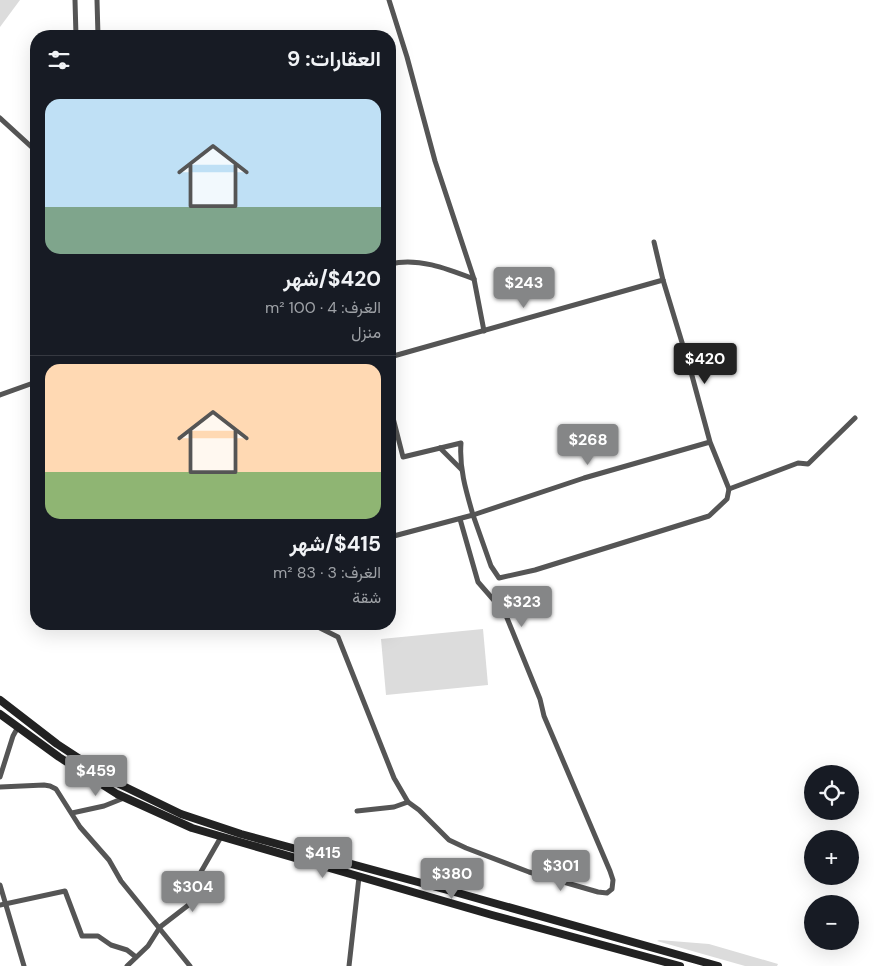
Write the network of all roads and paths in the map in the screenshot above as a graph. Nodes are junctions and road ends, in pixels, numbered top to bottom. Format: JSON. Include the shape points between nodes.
{"nodes":[{"id":1,"x":75,"y":0,"type":"edge"},
{"id":2,"x":97,"y":0,"type":"edge"},
{"id":3,"x":389,"y":0,"type":"edge"},
{"id":4,"x":76,"y":30,"type":"edge"},
{"id":5,"x":98,"y":30,"type":"edge"},
{"id":6,"x":0,"y":118,"type":"edge"},
{"id":7,"x":30,"y":146,"type":"edge"},
{"id":8,"x":654,"y":242,"type":"dead end"},
{"id":9,"x":396,"y":263,"type":"edge"},
{"id":10,"x":474,"y":279,"type":"junction"},
{"id":11,"x":663,"y":280,"type":"junction"},
{"id":12,"x":484,"y":331,"type":"junction"},
{"id":13,"x":396,"y":355,"type":"edge"},
{"id":14,"x":30,"y":384,"type":"edge"},
{"id":15,"x":0,"y":395,"type":"edge"},
{"id":16,"x":855,"y":418,"type":"dead end"},
{"id":17,"x":396,"y":430,"type":"edge"},
{"id":18,"x":710,"y":442,"type":"junction"},
{"id":19,"x":440,"y":448,"type":"junction"},
{"id":20,"x":462,"y":470,"type":"junction"},
{"id":21,"x":729,"y":489,"type":"junction"},
{"id":22,"x":473,"y":515,"type":"junction"},
{"id":23,"x":460,"y":519,"type":"junction"},
{"id":24,"x":396,"y":535,"type":"edge"},
{"id":25,"x":324,"y":630,"type":"edge"},
{"id":26,"x":0,"y":700,"type":"edge"},
{"id":27,"x":0,"y":714,"type":"edge"},
{"id":28,"x":18,"y":727,"type":"junction"},
{"id":29,"x":0,"y":777,"type":"edge"},
{"id":30,"x":0,"y":787,"type":"edge"},
{"id":31,"x":125,"y":798,"type":"junction"},
{"id":32,"x":408,"y":802,"type":"junction"},
{"id":33,"x":357,"y":811,"type":"dead end"},
{"id":34,"x":72,"y":813,"type":"junction"},
{"id":35,"x":221,"y":837,"type":"junction"},
{"id":36,"x":353,"y":864,"type":"junction"},
{"id":37,"x":350,"y":875,"type":"junction"},
{"id":38,"x":359,"y":877,"type":"junction"},
{"id":39,"x":414,"y":881,"type":"junction"},
{"id":40,"x":0,"y":885,"type":"edge"},
{"id":41,"x":439,"y":888,"type":"junction"},
{"id":42,"x":411,"y":891,"type":"junction"},
{"id":43,"x":438,"y":899,"type":"junction"},
{"id":44,"x":2,"y":904,"type":"edge"},
{"id":45,"x":160,"y":927,"type":"junction"},
{"id":46,"x":136,"y":957,"type":"junction"},
{"id":47,"x":24,"y":966,"type":"edge"},
{"id":48,"x":127,"y":966,"type":"edge"},
{"id":49,"x":190,"y":966,"type":"edge"},
{"id":50,"x":349,"y":966,"type":"edge"},
{"id":51,"x":680,"y":966,"type":"edge"},
{"id":52,"x":718,"y":966,"type":"edge"}],
"edges":[{"from":1,"to":4,"type":"street"},
{"from":2,"to":5,"type":"street"},
{"from":3,"to":10,"type":"street","via":[[435,161]]},
{"from":6,"to":7,"type":"street"},
{"from":8,"to":11,"type":"street"},
{"from":9,"to":10,"type":"street","via":[[408,260]]},
{"from":10,"to":12,"type":"street"},
{"from":11,"to":12,"type":"street"},
{"from":11,"to":18,"type":"street"},
{"from":12,"to":13,"type":"street"},
{"from":14,"to":15,"type":"street"},
{"from":16,"to":21,"type":"street","via":[[808,464],[798,463]]},
{"from":17,"to":19,"type":"street","via":[[403,457]]},
{"from":18,"to":21,"type":"street"},
{"from":18,"to":22,"type":"street","via":[[584,478]]},
{"from":19,"to":20,"type":"street"},
{"from":19,"to":20,"type":"street","via":[[461,443]]},
{"from":20,"to":22,"type":"street"},
{"from":21,"to":22,"type":"street","via":[[727,499],[710,516],[500,578],[491,566]]},
{"from":22,"to":23,"type":"street"},
{"from":23,"to":24,"type":"street"},
{"from":23,"to":32,"type":"street","via":[[478,582],[505,613],[544,716],[610,871],[612,889],[608,893],[598,892],[529,872],[466,848],[449,840]]},
{"from":25,"to":32,"type":"street","via":[[338,637],[394,778]]},
{"from":26,"to":36,"type":"main road","via":[[57,744],[115,782],[181,814]]},
{"from":27,"to":28,"type":"main road"},
{"from":28,"to":29,"type":"street"},
{"from":28,"to":31,"type":"main road"},
{"from":30,"to":34,"type":"street","via":[[50,786]]},
{"from":31,"to":34,"type":"street"},
{"from":31,"to":35,"type":"main road","via":[[192,828]]},
{"from":32,"to":33,"type":"street"},
{"from":34,"to":45,"type":"street","via":[[109,860],[121,881]]},
{"from":35,"to":37,"type":"main road"},
{"from":35,"to":45,"type":"street","via":[[198,877],[195,900]]},
{"from":36,"to":37,"type":"main road"},
{"from":36,"to":39,"type":"main road"},
{"from":37,"to":38,"type":"main road"},
{"from":38,"to":42,"type":"main road"},
{"from":38,"to":50,"type":"street"},
{"from":39,"to":41,"type":"main road"},
{"from":39,"to":42,"type":"main road","via":[[410,884]]},
{"from":40,"to":44,"type":"street"},
{"from":41,"to":43,"type":"main road","via":[[442,894]]},
{"from":41,"to":52,"type":"main road"},
{"from":42,"to":43,"type":"main road"},
{"from":43,"to":51,"type":"main road"},
{"from":44,"to":46,"type":"street","via":[[65,891],[82,936],[98,936]]},
{"from":44,"to":47,"type":"street"},
{"from":45,"to":46,"type":"street"},
{"from":45,"to":49,"type":"street"},
{"from":46,"to":48,"type":"street"}]}
